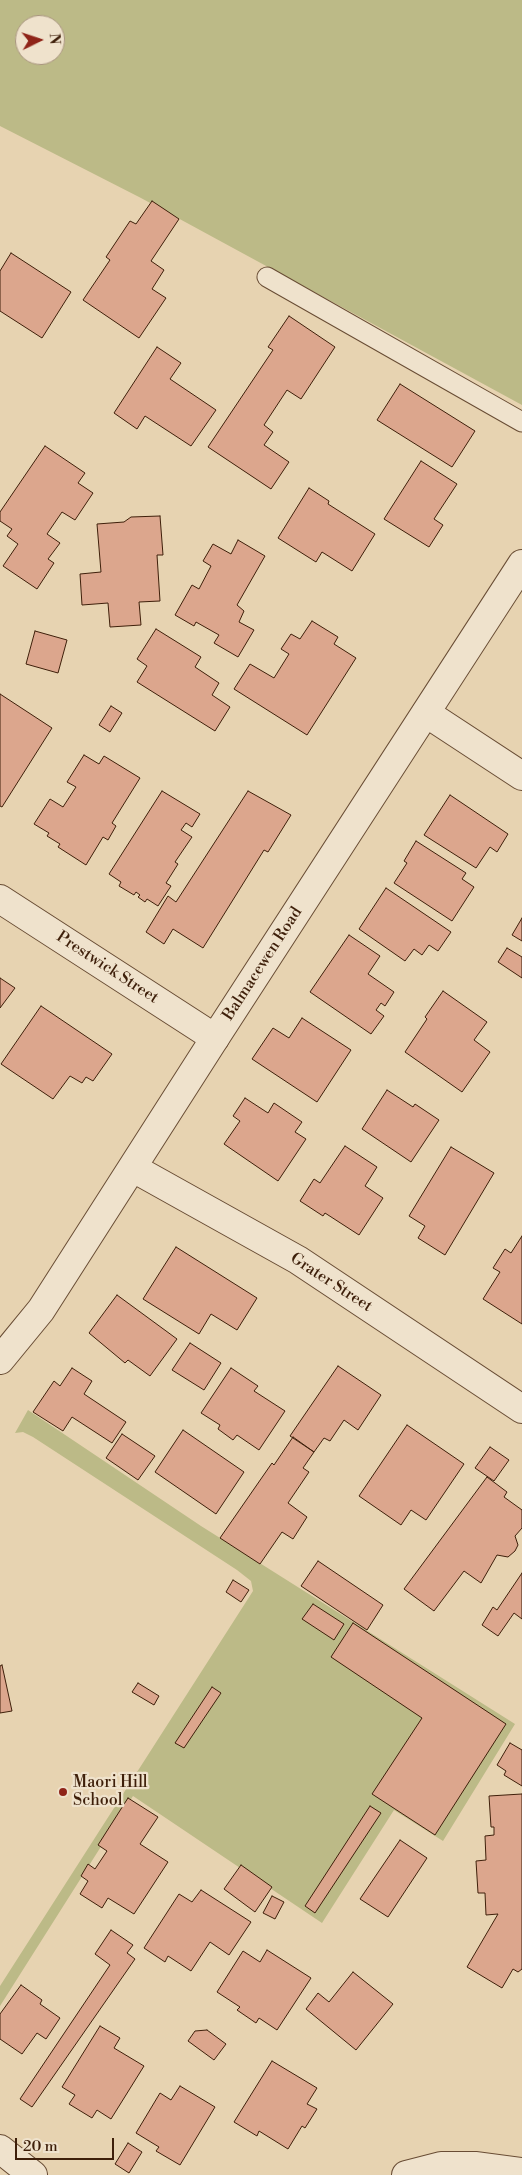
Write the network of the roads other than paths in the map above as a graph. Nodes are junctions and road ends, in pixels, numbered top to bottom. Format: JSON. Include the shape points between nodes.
{"nodes":[{"id":1,"x":267,"y":277,"type":"dead end"},
{"id":2,"x":522,"y":422,"type":"edge"},
{"id":3,"x":522,"y":564,"type":"edge"},
{"id":4,"x":426,"y":713,"type":"junction"},
{"id":5,"x":522,"y":776,"type":"edge"},
{"id":6,"x":0,"y":899,"type":"edge"},
{"id":7,"x":215,"y":1038,"type":"junction"},
{"id":8,"x":133,"y":1168,"type":"junction"},
{"id":9,"x":0,"y":1360,"type":"edge"},
{"id":10,"x":522,"y":1409,"type":"edge"},
{"id":11,"x":0,"y":2149,"type":"edge"},
{"id":12,"x":522,"y":2172,"type":"edge"},
{"id":13,"x":33,"y":2175,"type":"edge"},
{"id":14,"x":406,"y":2175,"type":"edge"}],
"edges":[{"from":1,"to":2,"type":"lane"},
{"from":3,"to":4,"type":"street","name":"Balmacewen Road"},
{"from":4,"to":5,"type":"street"},
{"from":4,"to":7,"type":"street","name":"Balmacewen Road"},
{"from":6,"to":7,"type":"street","name":"Prestwick Street"},
{"from":7,"to":8,"type":"street","name":"Balmacewen Road"},
{"from":8,"to":9,"type":"street","name":"Balmacewen Road","via":[[41,1310]]},
{"from":8,"to":10,"type":"street","name":"Grater Street","via":[[298,1260]]},
{"from":11,"to":13,"type":"street"},
{"from":12,"to":14,"type":"street","via":[[475,2166],[441,2166]]}]}
